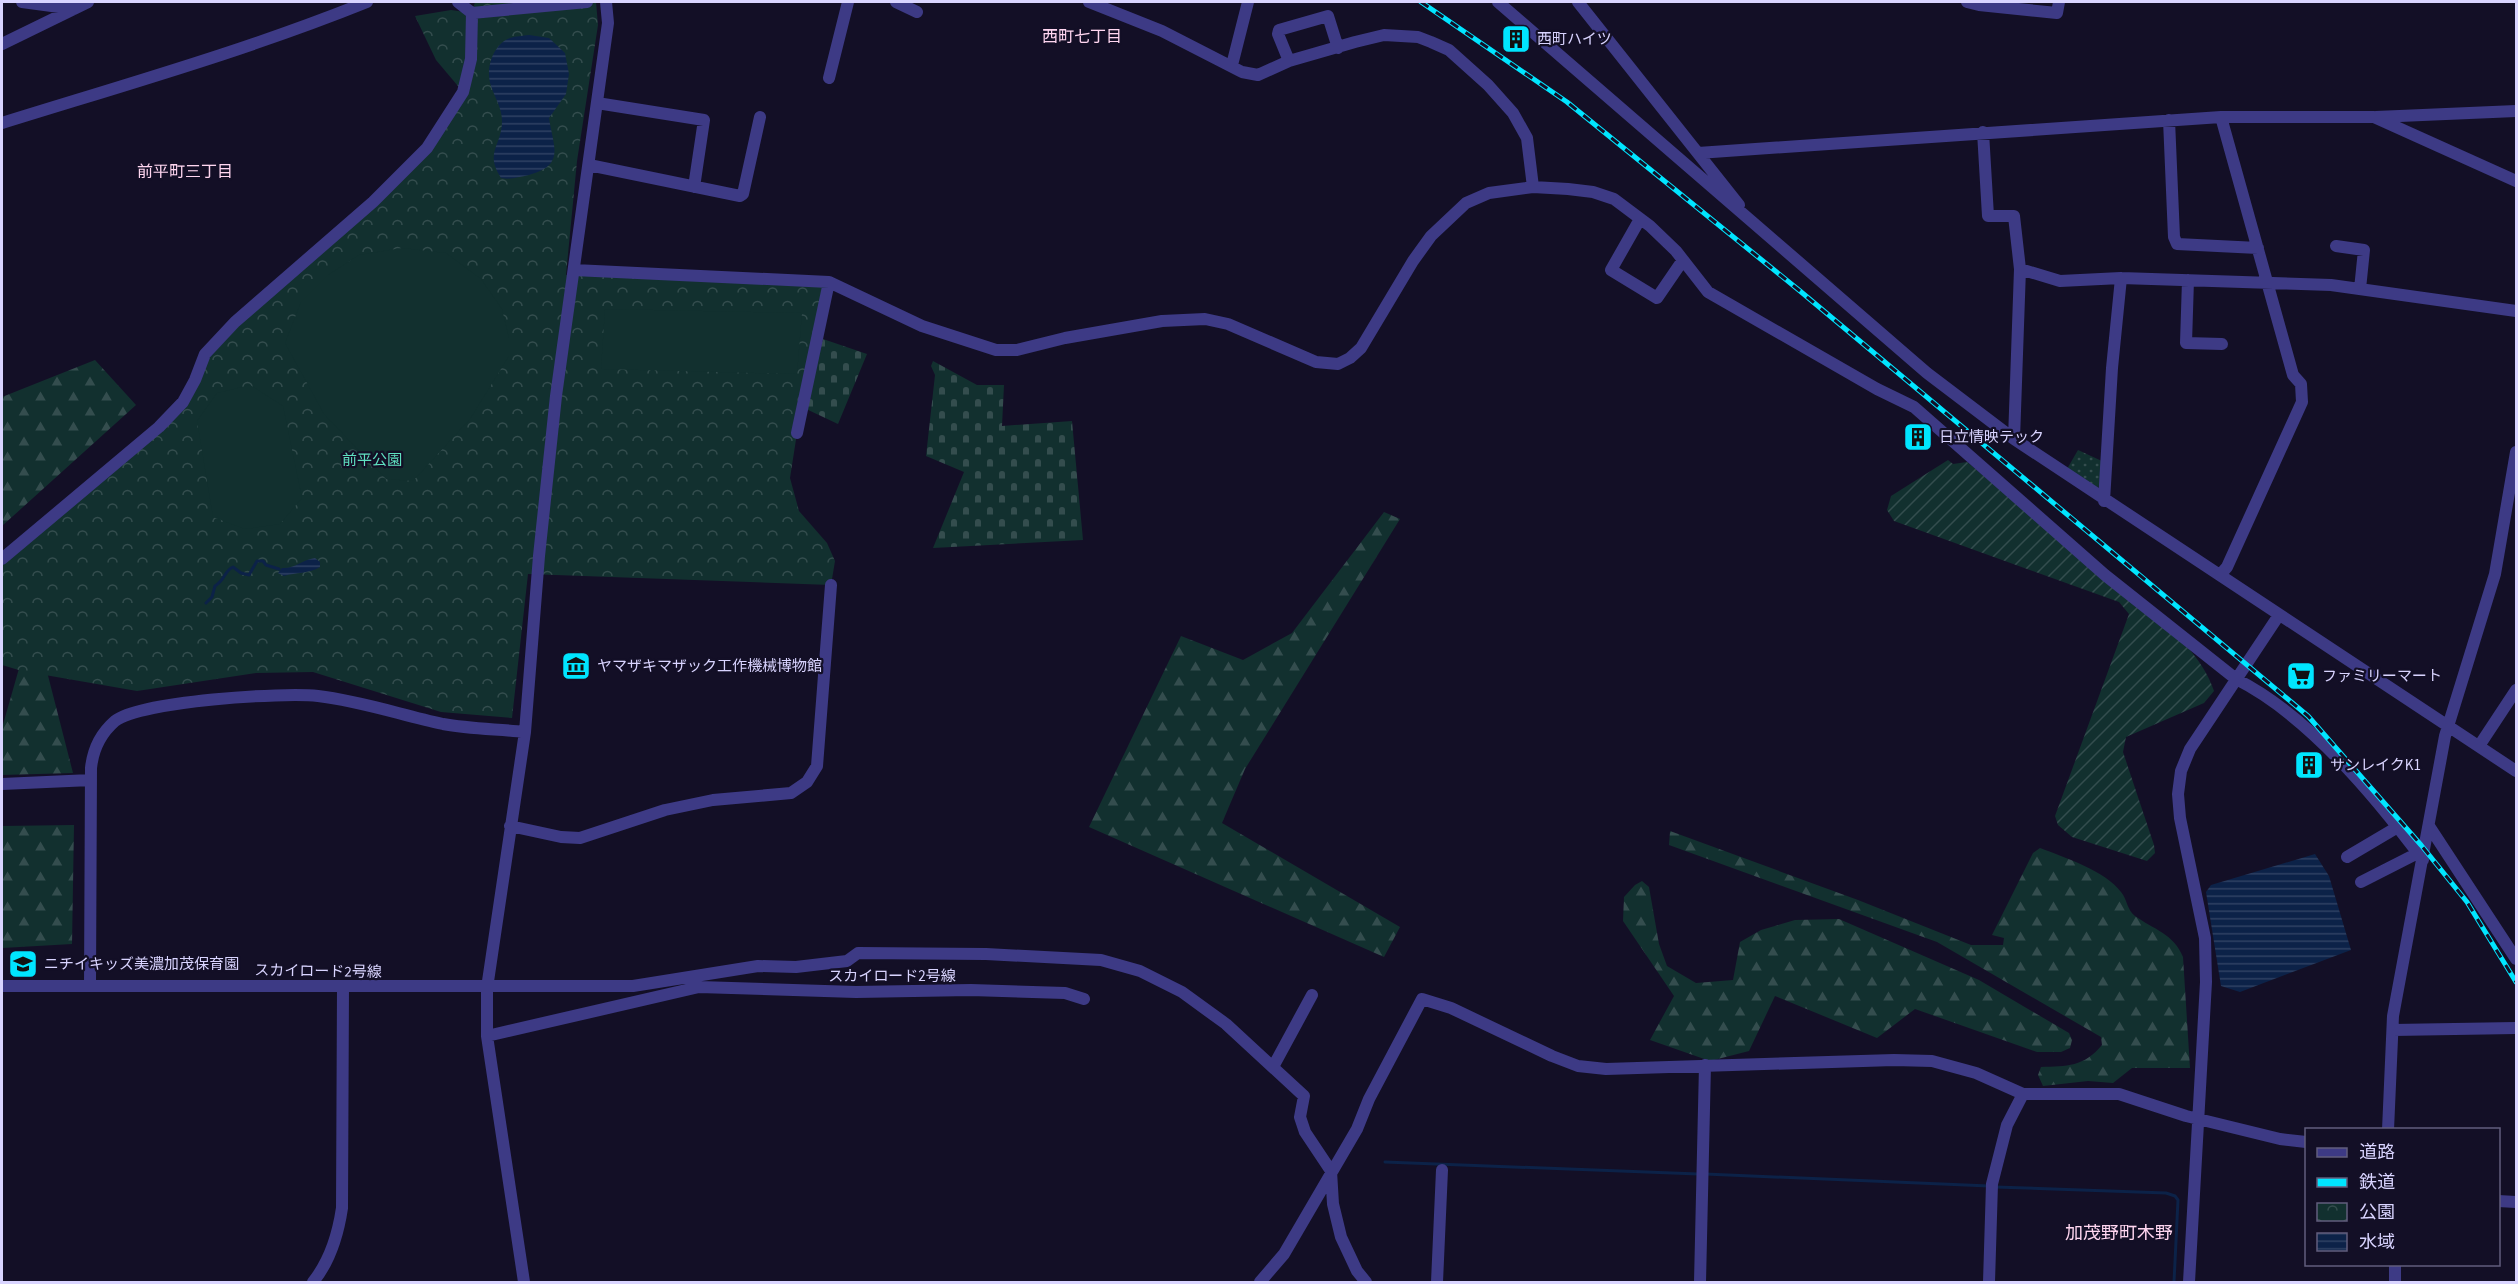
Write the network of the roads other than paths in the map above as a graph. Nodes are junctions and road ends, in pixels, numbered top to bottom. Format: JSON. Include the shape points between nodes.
{"nodes":[{"id":1,"x":22,"y":2,"type":"edge"},
{"id":2,"x":88,"y":2,"type":"edge"},
{"id":3,"x":367,"y":2,"type":"edge"},
{"id":4,"x":458,"y":2,"type":"edge"},
{"id":5,"x":587,"y":2,"type":"edge"},
{"id":6,"x":606,"y":2,"type":"edge"},
{"id":7,"x":848,"y":2,"type":"edge"},
{"id":8,"x":897,"y":2,"type":"edge"},
{"id":9,"x":1089,"y":2,"type":"edge"},
{"id":10,"x":1248,"y":2,"type":"edge"},
{"id":11,"x":1497,"y":2,"type":"edge"},
{"id":12,"x":1578,"y":2,"type":"edge"},
{"id":13,"x":1967,"y":2,"type":"edge"},
{"id":14,"x":2059,"y":2,"type":"edge"},
{"id":15,"x":74,"y":9,"type":"junction"},
{"id":16,"x":917,"y":12,"type":"dead end"},
{"id":17,"x":472,"y":13,"type":"junction"},
{"id":18,"x":2,"y":44,"type":"edge"},
{"id":19,"x":1338,"y":48,"type":"junction"},
{"id":20,"x":1289,"y":61,"type":"junction"},
{"id":21,"x":1232,"y":65,"type":"junction"},
{"id":22,"x":829,"y":78,"type":"dead end"},
{"id":23,"x":597,"y":103,"type":"junction"},
{"id":24,"x":2517,"y":111,"type":"edge"},
{"id":25,"x":760,"y":117,"type":"dead end"},
{"id":26,"x":2221,"y":117,"type":"junction"},
{"id":27,"x":2374,"y":117,"type":"junction"},
{"id":28,"x":2169,"y":120,"type":"junction"},
{"id":29,"x":2,"y":123,"type":"edge"},
{"id":30,"x":1983,"y":132,"type":"junction"},
{"id":31,"x":1698,"y":153,"type":"junction"},
{"id":32,"x":589,"y":165,"type":"junction"},
{"id":33,"x":2517,"y":181,"type":"edge"},
{"id":34,"x":694,"y":187,"type":"junction"},
{"id":35,"x":1533,"y":187,"type":"junction"},
{"id":36,"x":1640,"y":219,"type":"junction"},
{"id":37,"x":1754,"y":226,"type":"junction"},
{"id":38,"x":2336,"y":246,"type":"dead end"},
{"id":39,"x":2258,"y":248,"type":"junction"},
{"id":40,"x":1683,"y":260,"type":"junction"},
{"id":41,"x":2020,"y":269,"type":"junction"},
{"id":42,"x":574,"y":270,"type":"junction"},
{"id":43,"x":2121,"y":279,"type":"junction"},
{"id":44,"x":2188,"y":280,"type":"junction"},
{"id":45,"x":829,"y":282,"type":"junction"},
{"id":46,"x":2268,"y":282,"type":"junction"},
{"id":47,"x":2360,"y":289,"type":"junction"},
{"id":48,"x":2517,"y":311,"type":"edge"},
{"id":49,"x":2222,"y":344,"type":"dead end"},
{"id":50,"x":797,"y":433,"type":"dead end"},
{"id":51,"x":2014,"y":439,"type":"junction"},
{"id":52,"x":2517,"y":452,"type":"edge"},
{"id":53,"x":2104,"y":501,"type":"junction"},
{"id":54,"x":2,"y":559,"type":"edge"},
{"id":55,"x":2220,"y":574,"type":"junction"},
{"id":56,"x":831,"y":585,"type":"dead end"},
{"id":57,"x":2279,"y":615,"type":"junction"},
{"id":58,"x":2236,"y":679,"type":"junction"},
{"id":59,"x":2517,"y":690,"type":"edge"},
{"id":60,"x":2448,"y":725,"type":"junction"},
{"id":61,"x":525,"y":732,"type":"junction"},
{"id":62,"x":2479,"y":746,"type":"junction"},
{"id":63,"x":2517,"y":771,"type":"edge"},
{"id":64,"x":91,"y":780,"type":"junction"},
{"id":65,"x":2,"y":784,"type":"edge"},
{"id":66,"x":510,"y":826,"type":"junction"},
{"id":67,"x":2429,"y":826,"type":"junction"},
{"id":68,"x":2396,"y":828,"type":"junction"},
{"id":69,"x":2420,"y":856,"type":"junction"},
{"id":70,"x":2347,"y":857,"type":"dead end"},
{"id":71,"x":2361,"y":882,"type":"dead end"},
{"id":72,"x":2517,"y":959,"type":"edge"},
{"id":73,"x":90,"y":984,"type":"junction"},
{"id":74,"x":2,"y":986,"type":"edge"},
{"id":75,"x":343,"y":987,"type":"junction"},
{"id":76,"x":487,"y":988,"type":"junction"},
{"id":77,"x":1312,"y":994,"type":"dead end"},
{"id":78,"x":1084,"y":999,"type":"dead end"},
{"id":79,"x":2517,"y":1028,"type":"edge"},
{"id":80,"x":2393,"y":1030,"type":"junction"},
{"id":81,"x":487,"y":1036,"type":"junction"},
{"id":82,"x":1705,"y":1065,"type":"junction"},
{"id":83,"x":1273,"y":1067,"type":"junction"},
{"id":84,"x":2023,"y":1094,"type":"junction"},
{"id":85,"x":2198,"y":1117,"type":"junction"},
{"id":86,"x":2388,"y":1128,"type":"edge"},
{"id":87,"x":2305,"y":1142,"type":"edge"},
{"id":88,"x":1442,"y":1170,"type":"dead end"},
{"id":89,"x":1331,"y":1171,"type":"junction"},
{"id":90,"x":2500,"y":1201,"type":"edge"},
{"id":91,"x":2517,"y":1202,"type":"edge"},
{"id":92,"x":2395,"y":1266,"type":"edge"},
{"id":93,"x":313,"y":1282,"type":"edge"},
{"id":94,"x":524,"y":1282,"type":"edge"},
{"id":95,"x":1260,"y":1282,"type":"edge"},
{"id":96,"x":1366,"y":1282,"type":"edge"},
{"id":97,"x":1437,"y":1282,"type":"edge"},
{"id":98,"x":1700,"y":1282,"type":"edge"},
{"id":99,"x":1989,"y":1282,"type":"edge"},
{"id":100,"x":2189,"y":1282,"type":"edge"},
{"id":101,"x":2395,"y":1282,"type":"edge"}],
"edges":[{"from":1,"to":15,"type":"street"},
{"from":2,"to":15,"type":"street"},
{"from":3,"to":29,"type":"street","via":[[230,52]]},
{"from":4,"to":17,"type":"street"},
{"from":5,"to":17,"type":"street"},
{"from":6,"to":23,"type":"street","via":[[608,23]]},
{"from":7,"to":22,"type":"street"},
{"from":8,"to":16,"type":"street"},
{"from":9,"to":21,"type":"street"},
{"from":10,"to":21,"type":"street"},
{"from":11,"to":37,"type":"street"},
{"from":12,"to":31,"type":"street"},
{"from":13,"to":14,"type":"street","via":[[2057,13]]},
{"from":15,"to":18,"type":"street"},
{"from":17,"to":54,"type":"street","via":[[471,59],[463,92],[427,148],[373,202],[235,322],[205,354],[183,402],[159,427]]},
{"from":19,"to":20,"type":"street"},
{"from":19,"to":20,"type":"street","via":[[1328,16],[1279,30]]},
{"from":19,"to":35,"type":"street","via":[[1396,35],[1418,37],[1449,50],[1513,113],[1527,138]]},
{"from":20,"to":21,"type":"street","via":[[1258,75]]},
{"from":23,"to":32,"type":"street"},
{"from":23,"to":34,"type":"street","via":[[704,120]]},
{"from":24,"to":27,"type":"street"},
{"from":25,"to":34,"type":"street","via":[[742,194]]},
{"from":26,"to":27,"type":"street"},
{"from":26,"to":28,"type":"street"},
{"from":26,"to":39,"type":"street"},
{"from":27,"to":33,"type":"street"},
{"from":28,"to":30,"type":"street"},
{"from":28,"to":39,"type":"street","via":[[2177,244]]},
{"from":30,"to":31,"type":"street"},
{"from":30,"to":41,"type":"street","via":[[1988,216],[2014,216]]},
{"from":31,"to":37,"type":"street"},
{"from":32,"to":34,"type":"street"},
{"from":32,"to":42,"type":"street"},
{"from":35,"to":36,"type":"street","via":[[1593,192],[1614,199]]},
{"from":35,"to":45,"type":"street","via":[[1489,193],[1466,203],[1448,219],[1413,261],[1361,348],[1338,364],[1316,363],[1228,324],[1205,319],[1162,321],[1017,350],[996,350],[922,327]]},
{"from":36,"to":40,"type":"street"},
{"from":36,"to":40,"type":"street","via":[[1611,270],[1657,298]]},
{"from":37,"to":51,"type":"street","via":[[1927,373]]},
{"from":38,"to":47,"type":"street","via":[[2364,250]]},
{"from":39,"to":46,"type":"street"},
{"from":40,"to":58,"type":"street","via":[[1708,292],[1914,407],[2105,575]]},
{"from":41,"to":43,"type":"street","via":[[2060,281]]},
{"from":41,"to":51,"type":"street"},
{"from":42,"to":45,"type":"street"},
{"from":42,"to":61,"type":"street","via":[[544,498]]},
{"from":43,"to":44,"type":"street"},
{"from":43,"to":53,"type":"street"},
{"from":44,"to":46,"type":"street"},
{"from":44,"to":49,"type":"street","via":[[2186,343]]},
{"from":45,"to":50,"type":"street"},
{"from":46,"to":47,"type":"street"},
{"from":46,"to":55,"type":"street","via":[[2293,375],[2301,384],[2302,402]]},
{"from":47,"to":48,"type":"street"},
{"from":51,"to":53,"type":"street"},
{"from":52,"to":60,"type":"street","via":[[2495,574]]},
{"from":53,"to":55,"type":"street"},
{"from":55,"to":57,"type":"street"},
{"from":56,"to":66,"type":"street","via":[[817,766],[807,782],[791,793],[713,800],[665,810],[580,838]]},
{"from":57,"to":58,"type":"street"},
{"from":57,"to":60,"type":"street"},
{"from":58,"to":68,"type":"street","via":[[2304,725]]},
{"from":58,"to":85,"type":"street","via":[[2190,749],[2181,771],[2178,794],[2205,938],[2205,1017]]},
{"from":59,"to":62,"type":"street"},
{"from":60,"to":62,"type":"street"},
{"from":60,"to":67,"type":"street"},
{"from":61,"to":64,"type":"street","via":[[445,724],[317,696],[249,696],[143,710],[116,721],[96,744]]},
{"from":61,"to":66,"type":"street"},
{"from":62,"to":63,"type":"street"},
{"from":64,"to":65,"type":"street"},
{"from":64,"to":73,"type":"street"},
{"from":66,"to":76,"type":"street"},
{"from":67,"to":69,"type":"street"},
{"from":67,"to":72,"type":"street"},
{"from":68,"to":69,"type":"street"},
{"from":68,"to":70,"type":"street"},
{"from":69,"to":71,"type":"street"},
{"from":69,"to":80,"type":"street"},
{"from":73,"to":74,"type":"street","name":"スカイロード2号線"},
{"from":73,"to":75,"type":"street","name":"スカイロード2号線"},
{"from":75,"to":76,"type":"street","name":"スカイロード2号線"},
{"from":75,"to":93,"type":"street","via":[[342,1208],[331,1251]]},
{"from":76,"to":81,"type":"street"},
{"from":76,"to":83,"type":"street","name":"スカイロード2号線","via":[[633,986],[758,966],[796,967],[847,961],[858,953],[1101,960],[1140,971],[1182,992],[1226,1024]]},
{"from":77,"to":83,"type":"street"},
{"from":78,"to":81,"type":"street","name":"スカイロード2号線","via":[[1065,993],[971,990],[856,992],[699,987]]},
{"from":79,"to":80,"type":"street"},
{"from":80,"to":86,"type":"street"},
{"from":81,"to":94,"type":"street"},
{"from":82,"to":84,"type":"street","via":[[1932,1061],[1976,1073]]},
{"from":82,"to":89,"type":"street","via":[[1606,1069],[1578,1066],[1451,1008],[1422,999],[1357,1129]]},
{"from":82,"to":98,"type":"street"},
{"from":83,"to":89,"type":"street","name":"スカイロード2号線","via":[[1304,1096],[1300,1117],[1305,1132]]},
{"from":84,"to":85,"type":"street","via":[[2120,1094]]},
{"from":84,"to":99,"type":"street","via":[[2007,1125],[1992,1186]]},
{"from":85,"to":87,"type":"street"},
{"from":85,"to":100,"type":"street"},
{"from":88,"to":97,"type":"street"},
{"from":89,"to":95,"type":"street","via":[[1284,1254]]},
{"from":89,"to":96,"type":"street","via":[[1341,1237]]},
{"from":90,"to":91,"type":"street"},
{"from":92,"to":101,"type":"street"}]}
